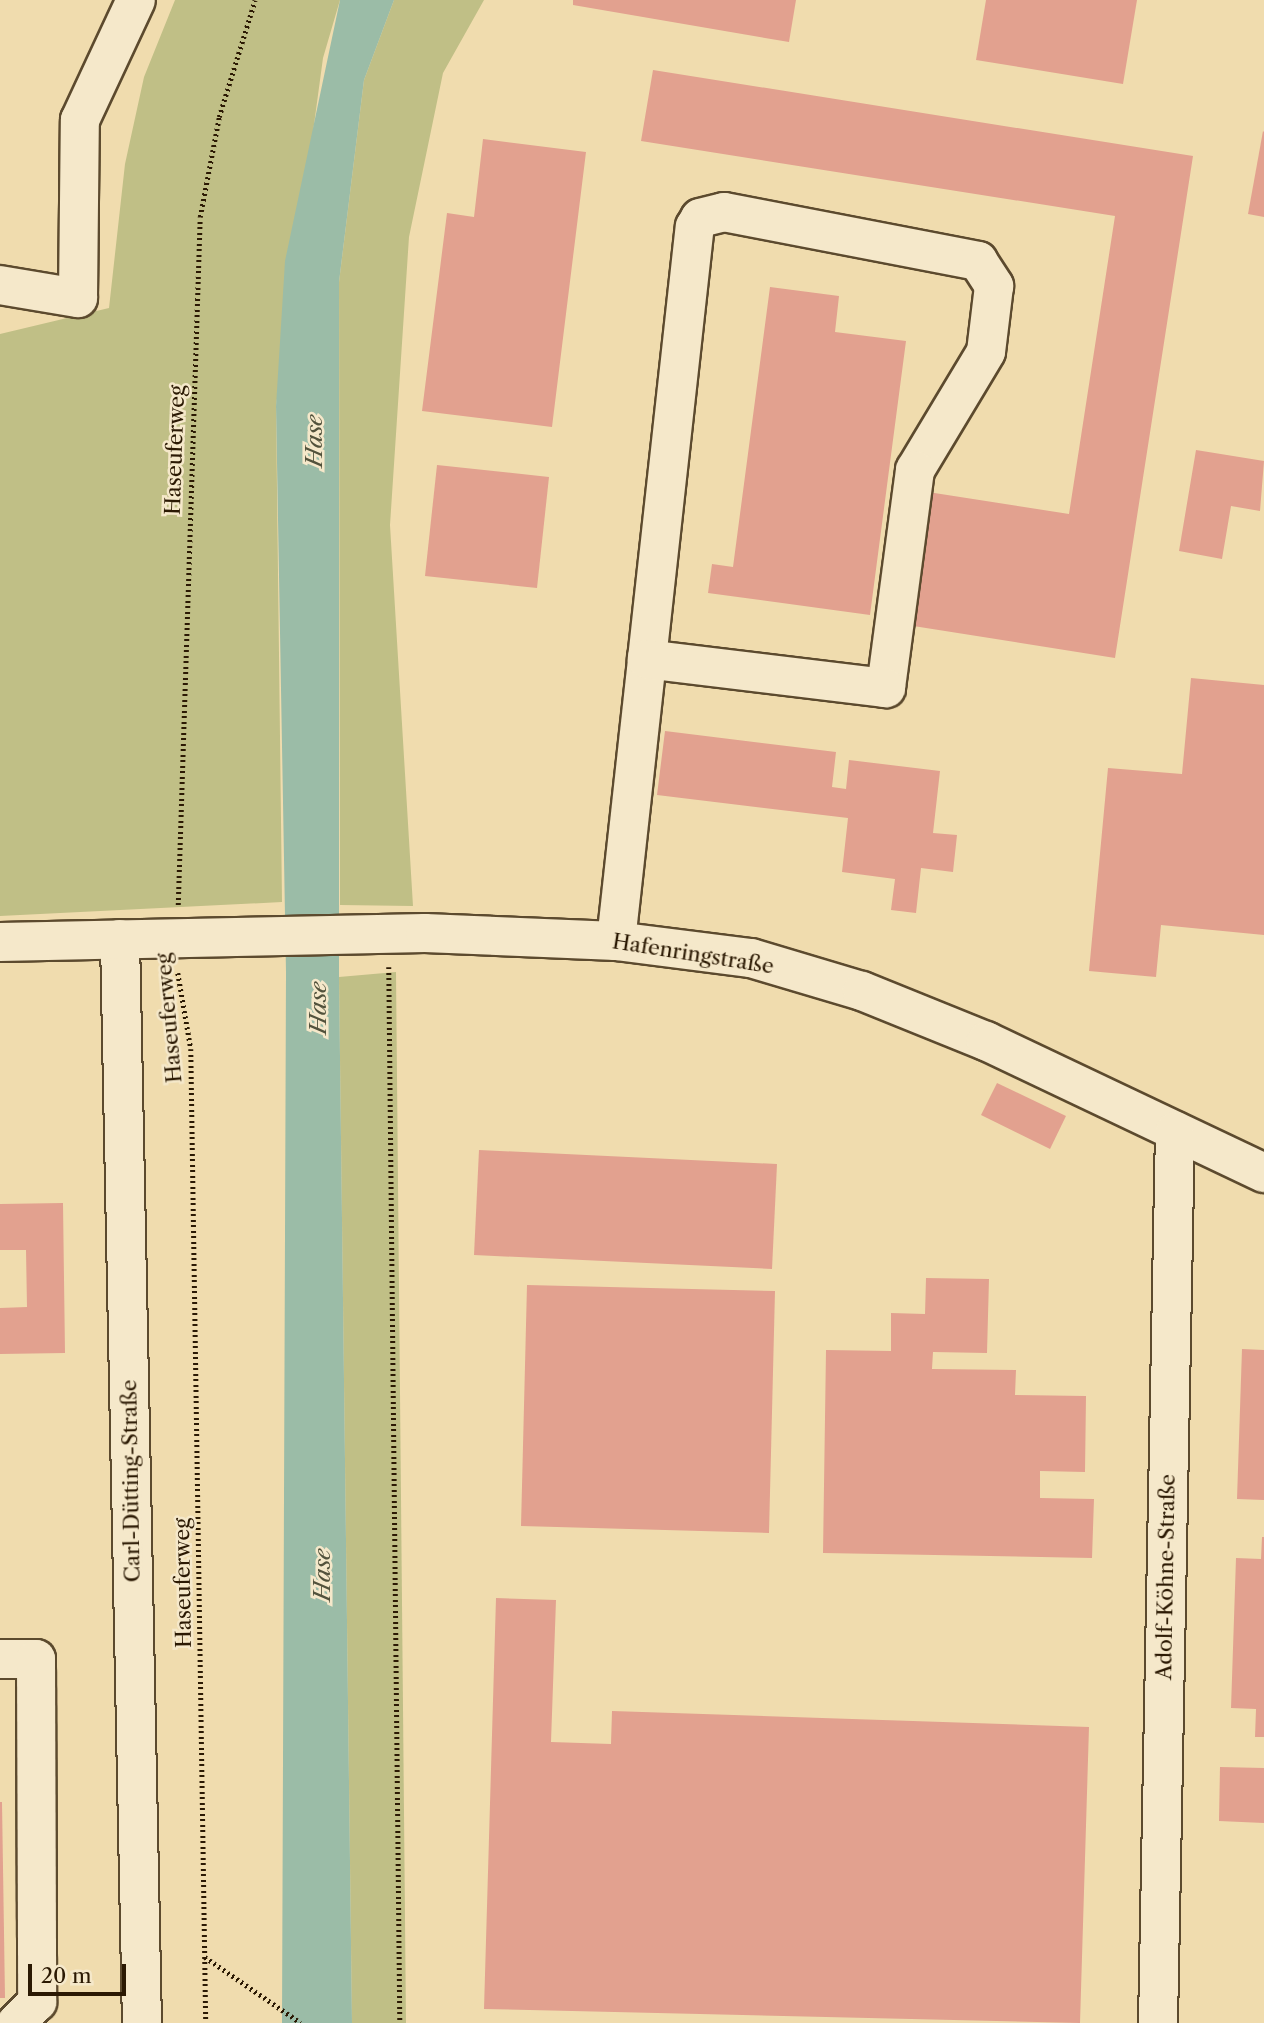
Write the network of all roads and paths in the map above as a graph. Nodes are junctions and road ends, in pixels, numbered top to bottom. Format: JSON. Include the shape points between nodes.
{"nodes":[{"id":1,"x":136,"y":0,"type":"edge"},
{"id":2,"x":255,"y":0,"type":"edge"},
{"id":3,"x":0,"y":285,"type":"edge"},
{"id":4,"x":647,"y":659,"type":"junction"},
{"id":5,"x":381,"y":933,"type":"junction"},
{"id":6,"x":177,"y":937,"type":"junction"},
{"id":7,"x":120,"y":939,"type":"junction"},
{"id":8,"x":616,"y":941,"type":"junction"},
{"id":9,"x":0,"y":942,"type":"edge"},
{"id":10,"x":1175,"y":1132,"type":"junction"},
{"id":11,"x":1264,"y":1173,"type":"edge"},
{"id":12,"x":0,"y":1660,"type":"edge"},
{"id":13,"x":205,"y":1957,"type":"junction"},
{"id":14,"x":16,"y":2023,"type":"edge"},
{"id":15,"x":142,"y":2023,"type":"edge"},
{"id":16,"x":206,"y":2023,"type":"edge"},
{"id":17,"x":302,"y":2023,"type":"edge"},
{"id":18,"x":400,"y":2023,"type":"edge"},
{"id":19,"x":1158,"y":2023,"type":"edge"}],
"edges":[{"from":1,"to":3,"type":"street","via":[[80,120],[78,298]]},
{"from":2,"to":6,"type":"path","name":"Haseuferweg","via":[[219,117],[200,217]]},
{"from":4,"to":4,"type":"street","via":[[701,218],[724,212],[978,261],[994,286],[986,352],[915,470],[886,688]]},
{"from":4,"to":8,"type":"street"},
{"from":5,"to":6,"type":"street","name":"Hafenringstraße"},
{"from":5,"to":8,"type":"street","name":"Hafenringstraße"},
{"from":5,"to":18,"type":"path"},
{"from":6,"to":7,"type":"street","name":"Hafenringstraße"},
{"from":6,"to":13,"type":"path","name":"Haseuferweg","via":[[191,1049]]},
{"from":7,"to":9,"type":"street","name":"Hafenringstraße"},
{"from":7,"to":15,"type":"street","name":"Carl-Dütting-Straße"},
{"from":8,"to":10,"type":"street","name":"Hafenringstraße","via":[[751,958],[862,991]]},
{"from":10,"to":11,"type":"street","name":"Hafenringstraße"},
{"from":10,"to":19,"type":"street","name":"Adolf-Köhne-Straße"},
{"from":12,"to":14,"type":"street","via":[[36,1659],[37,2002]]},
{"from":13,"to":16,"type":"path","name":"Haseuferweg"},
{"from":13,"to":17,"type":"path"}]}
